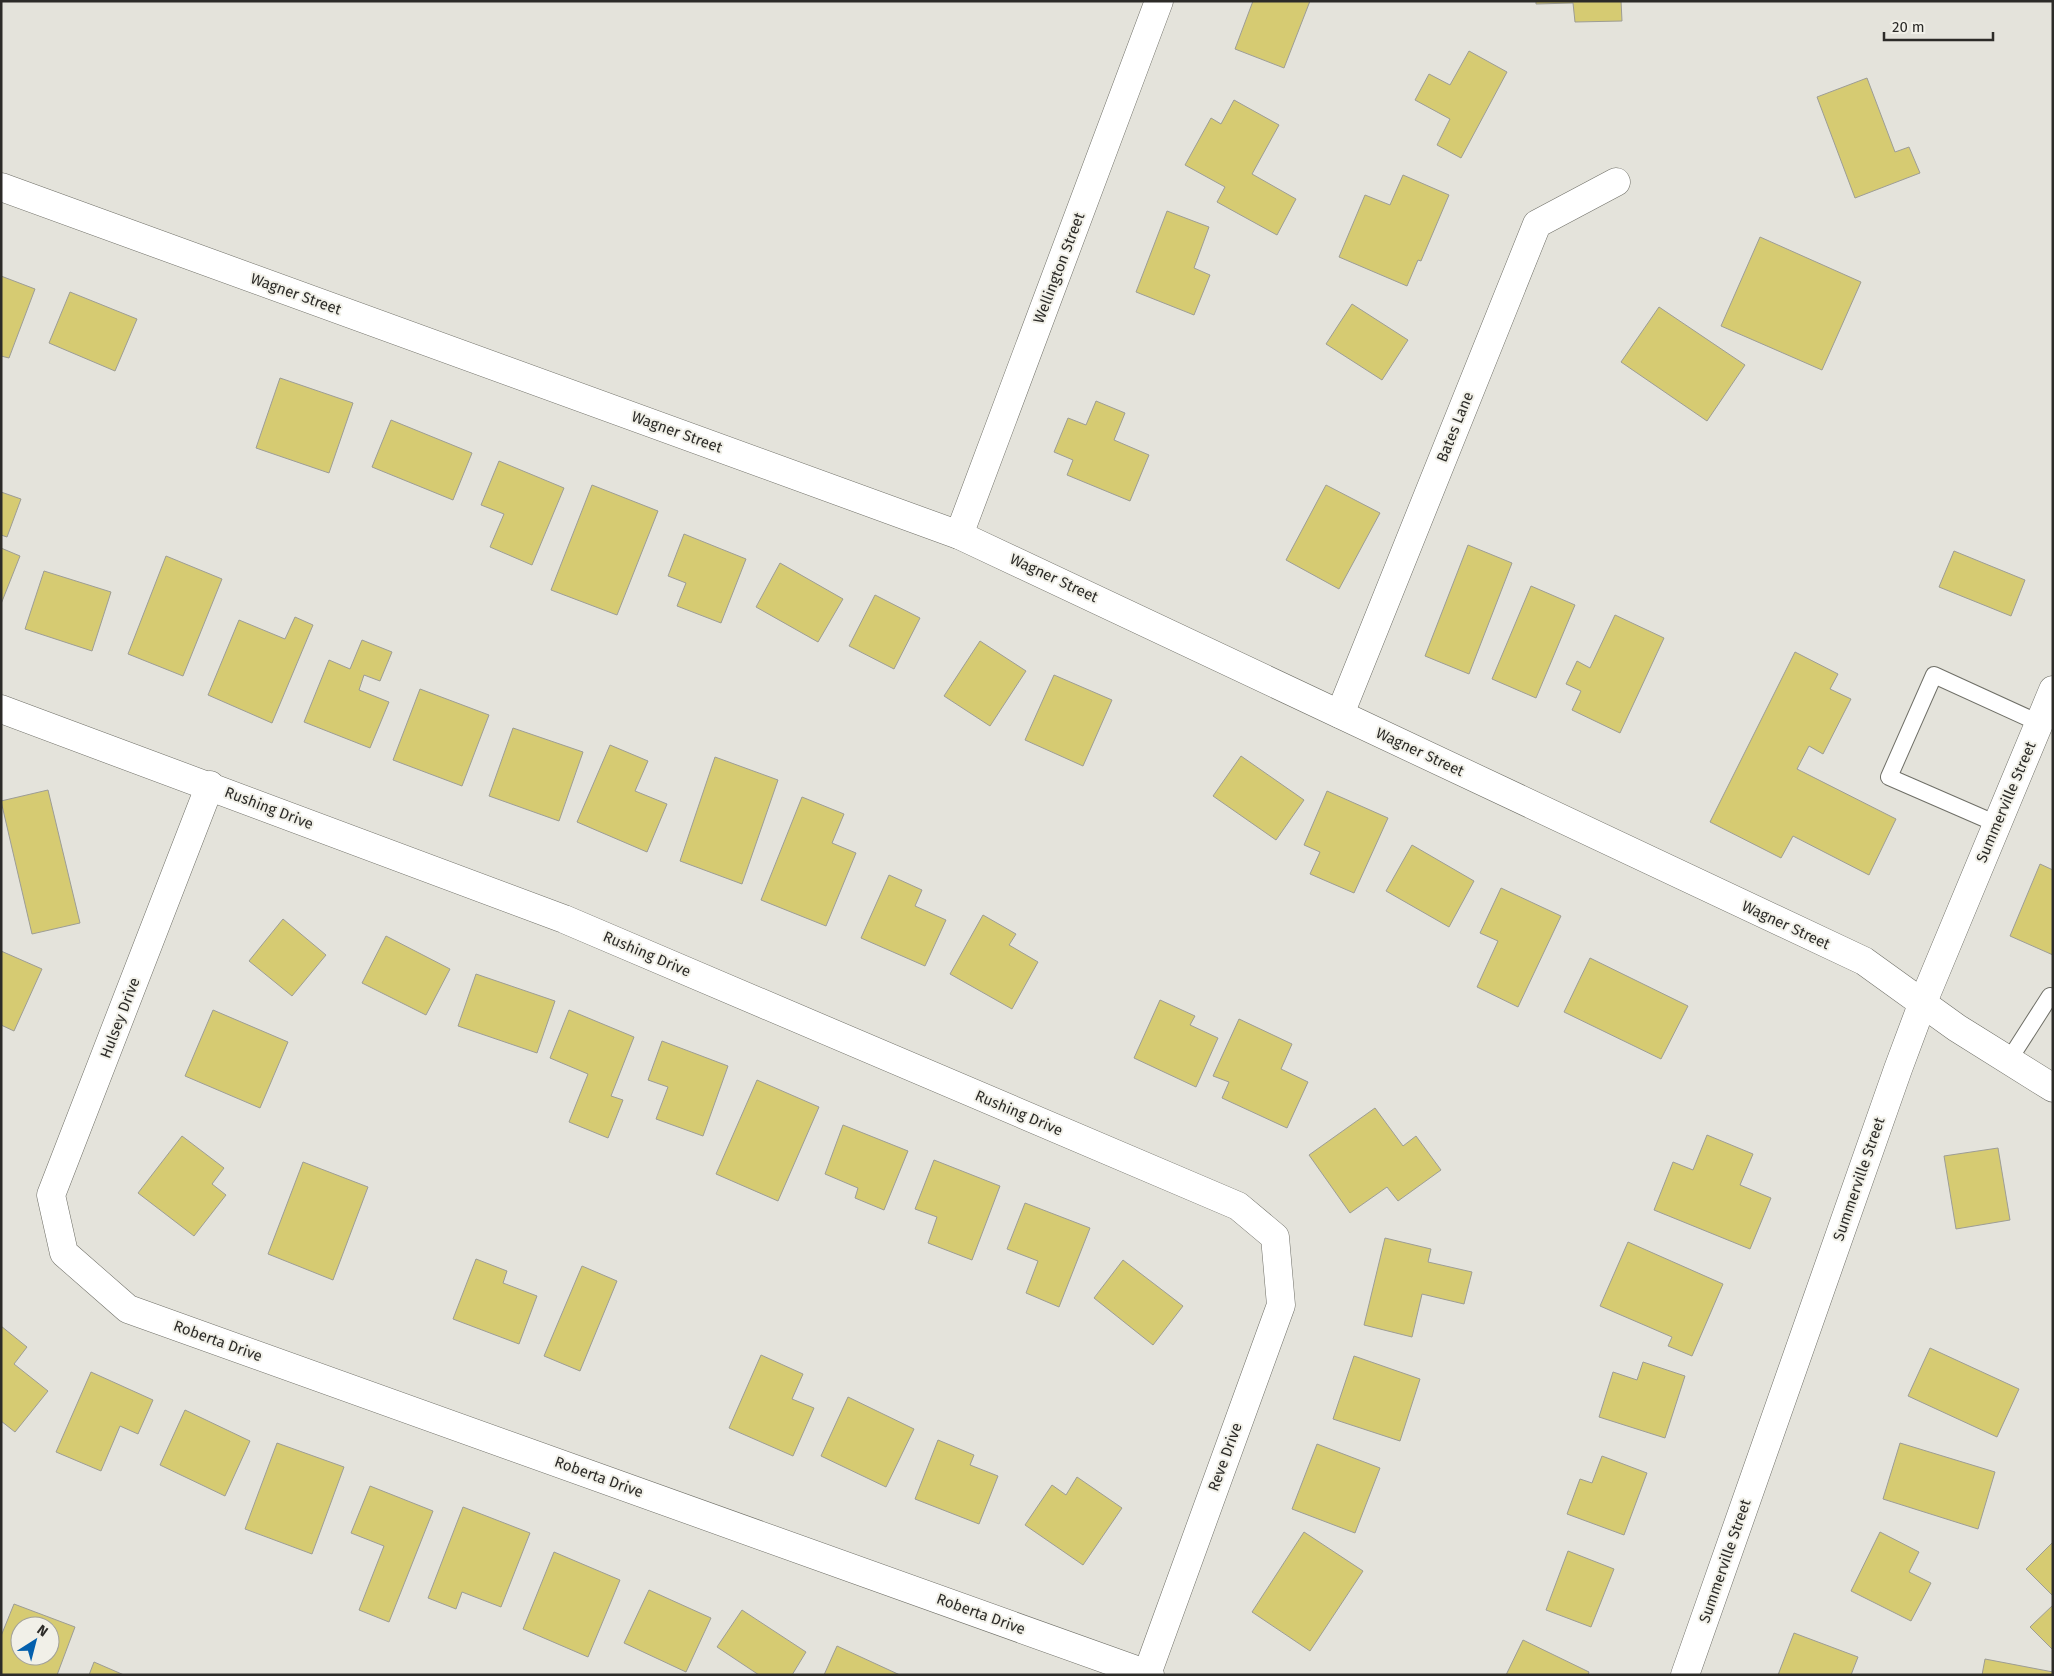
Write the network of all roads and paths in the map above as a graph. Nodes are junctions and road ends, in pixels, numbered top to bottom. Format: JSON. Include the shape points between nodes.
{"nodes":[{"id":1,"x":1159,"y":1,"type":"edge"},
{"id":2,"x":1616,"y":182,"type":"dead end"},
{"id":3,"x":1,"y":187,"type":"edge"},
{"id":4,"x":959,"y":535,"type":"junction"},
{"id":5,"x":2053,"y":690,"type":"edge"},
{"id":6,"x":1,"y":710,"type":"edge"},
{"id":7,"x":1340,"y":714,"type":"junction"},
{"id":8,"x":2039,"y":723,"type":"junction"},
{"id":9,"x":210,"y":786,"type":"junction"},
{"id":10,"x":1997,"y":824,"type":"junction"},
{"id":11,"x":2050,"y":996,"type":"dead end"},
{"id":12,"x":1923,"y":1002,"type":"junction"},
{"id":13,"x":2009,"y":1060,"type":"junction"},
{"id":14,"x":2053,"y":1088,"type":"edge"},
{"id":15,"x":1275,"y":1237,"type":"joint"},
{"id":16,"x":64,"y":1253,"type":"joint"},
{"id":17,"x":1148,"y":1674,"type":"edge"},
{"id":18,"x":1685,"y":1675,"type":"edge"}],
"edges":[{"from":1,"to":4,"type":"street","name":"Wellington Street"},
{"from":2,"to":7,"type":"street","name":"Bates Lane","via":[[1537,224]]},
{"from":3,"to":4,"type":"street","name":"Wagner Street"},
{"from":4,"to":7,"type":"street","name":"Wagner Street"},
{"from":5,"to":8,"type":"street","name":"Summerville Street"},
{"from":6,"to":9,"type":"street","name":"Rushing Drive"},
{"from":7,"to":12,"type":"street","name":"Wagner Street","via":[[1864,961]]},
{"from":8,"to":10,"type":"street","name":"Summerville Street"},
{"from":8,"to":10,"type":"lane","via":[[1934,675],[1889,777]]},
{"from":9,"to":15,"type":"street","name":"Rushing Drive","via":[[564,919],[1238,1206]]},
{"from":9,"to":16,"type":"street","name":"Hulsey Drive","via":[[52,1195]]},
{"from":10,"to":12,"type":"street","name":"Summerville Street"},
{"from":11,"to":13,"type":"lane"},
{"from":12,"to":13,"type":"street","name":"Wagner Street","via":[[1957,1028]]},
{"from":12,"to":18,"type":"street","name":"Summerville Street"},
{"from":13,"to":14,"type":"street","name":"Wagner Street"},
{"from":15,"to":17,"type":"street","name":"Reve Drive","via":[[1281,1305]]},
{"from":16,"to":17,"type":"street","name":"Roberta Drive","via":[[128,1309]]}]}
